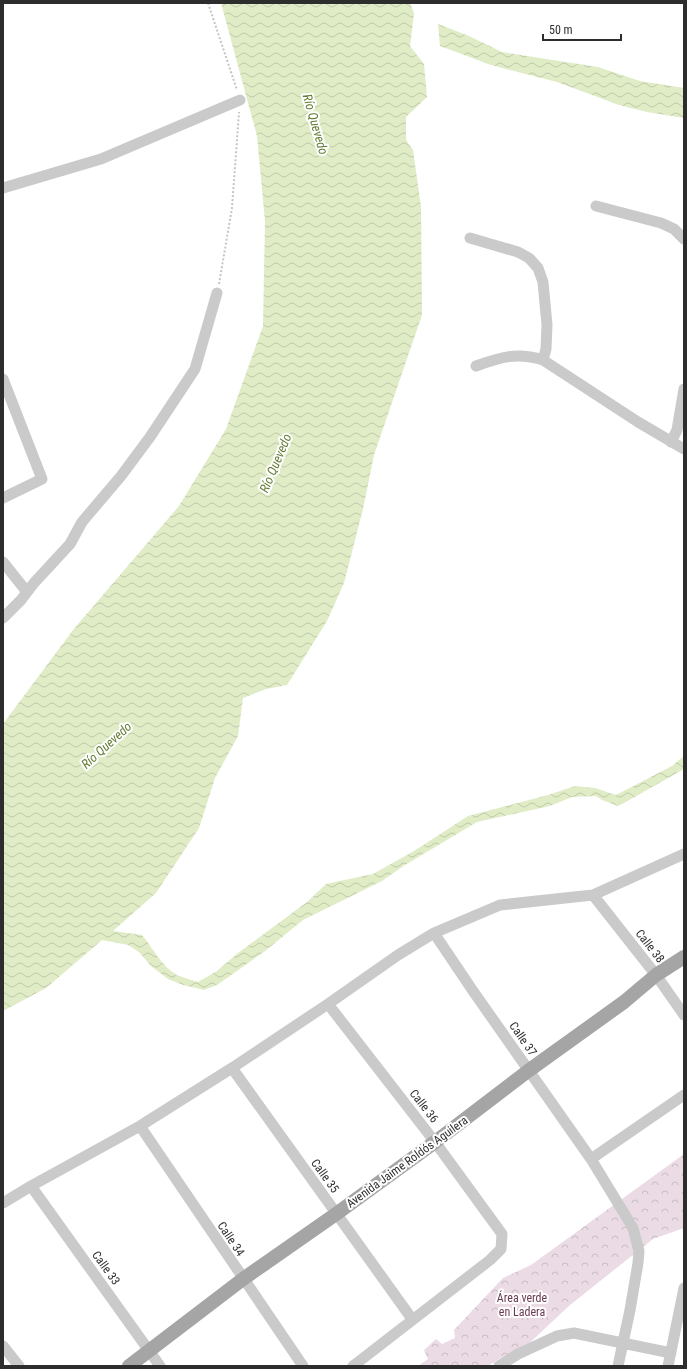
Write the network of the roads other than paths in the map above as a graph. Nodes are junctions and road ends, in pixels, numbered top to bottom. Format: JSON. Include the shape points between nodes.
{"nodes":[{"id":1,"x":240,"y":100,"type":"road end"},
{"id":2,"x":3,"y":188,"type":"edge"},
{"id":3,"x":596,"y":206,"type":"dead end"},
{"id":4,"x":470,"y":238,"type":"dead end"},
{"id":5,"x":684,"y":239,"type":"edge"},
{"id":6,"x":217,"y":293,"type":"road end"},
{"id":7,"x":543,"y":360,"type":"junction"},
{"id":8,"x":476,"y":366,"type":"dead end"},
{"id":9,"x":3,"y":379,"type":"edge"},
{"id":10,"x":684,"y":389,"type":"edge"},
{"id":11,"x":671,"y":442,"type":"junction"},
{"id":12,"x":684,"y":449,"type":"edge"},
{"id":13,"x":3,"y":498,"type":"edge"},
{"id":14,"x":3,"y":562,"type":"edge"},
{"id":15,"x":27,"y":592,"type":"junction"},
{"id":16,"x":3,"y":618,"type":"edge"},
{"id":17,"x":684,"y":854,"type":"edge"},
{"id":18,"x":593,"y":895,"type":"junction"},
{"id":19,"x":434,"y":933,"type":"junction"},
{"id":20,"x":684,"y":956,"type":"edge"},
{"id":21,"x":656,"y":975,"type":"junction"},
{"id":22,"x":328,"y":1004,"type":"junction"},
{"id":23,"x":684,"y":1015,"type":"edge"},
{"id":24,"x":232,"y":1068,"type":"junction"},
{"id":25,"x":528,"y":1071,"type":"junction"},
{"id":26,"x":684,"y":1095,"type":"edge"},
{"id":27,"x":140,"y":1126,"type":"junction"},
{"id":28,"x":435,"y":1142,"type":"junction"},
{"id":29,"x":591,"y":1159,"type":"junction"},
{"id":30,"x":31,"y":1186,"type":"junction"},
{"id":31,"x":3,"y":1203,"type":"edge"},
{"id":32,"x":336,"y":1214,"type":"junction"},
{"id":33,"x":243,"y":1279,"type":"junction"},
{"id":34,"x":684,"y":1288,"type":"edge"},
{"id":35,"x":412,"y":1319,"type":"junction"},
{"id":36,"x":623,"y":1344,"type":"junction"},
{"id":37,"x":3,"y":1346,"type":"edge"},
{"id":38,"x":149,"y":1351,"type":"junction"},
{"id":39,"x":671,"y":1353,"type":"junction"},
{"id":40,"x":18,"y":1366,"type":"edge"},
{"id":41,"x":129,"y":1366,"type":"edge"},
{"id":42,"x":160,"y":1366,"type":"edge"},
{"id":43,"x":303,"y":1366,"type":"edge"},
{"id":44,"x":352,"y":1366,"type":"edge"},
{"id":45,"x":499,"y":1366,"type":"edge"},
{"id":46,"x":618,"y":1366,"type":"edge"},
{"id":47,"x":668,"y":1366,"type":"edge"}],
"edges":[{"from":1,"to":2,"type":"street","via":[[101,159]]},
{"from":3,"to":5,"type":"street","via":[[661,223]]},
{"from":4,"to":7,"type":"street","via":[[518,252],[538,268],[543,282],[547,325]]},
{"from":6,"to":15,"type":"street","via":[[195,369],[134,459],[82,522],[70,544]]},
{"from":7,"to":8,"type":"street","via":[[530,356],[514,356]]},
{"from":7,"to":11,"type":"street"},
{"from":9,"to":13,"type":"street","via":[[42,479]]},
{"from":10,"to":11,"type":"street","via":[[677,430]]},
{"from":11,"to":12,"type":"street"},
{"from":14,"to":15,"type":"street"},
{"from":15,"to":16,"type":"street"},
{"from":17,"to":18,"type":"street"},
{"from":18,"to":19,"type":"street","via":[[500,905]]},
{"from":18,"to":21,"type":"street","name":"Calle 38"},
{"from":19,"to":22,"type":"street"},
{"from":19,"to":25,"type":"street","name":"Calle 37"},
{"from":20,"to":21,"type":"main road","name":"Avenida Jaime Roldós Aguilera"},
{"from":21,"to":23,"type":"street","name":"Calle 38"},
{"from":21,"to":25,"type":"main road","name":"Avenida Jaime Roldós Aguilera","via":[[624,1002]]},
{"from":22,"to":24,"type":"street"},
{"from":22,"to":28,"type":"street","name":"Calle 36"},
{"from":24,"to":27,"type":"street"},
{"from":24,"to":32,"type":"street","name":"Calle 35"},
{"from":25,"to":28,"type":"main road","name":"Avenida Jaime Roldós Aguilera"},
{"from":25,"to":29,"type":"street","name":"Calle 37"},
{"from":26,"to":29,"type":"street"},
{"from":27,"to":30,"type":"street"},
{"from":27,"to":33,"type":"street","name":"Calle 34"},
{"from":28,"to":32,"type":"main road","name":"Avenida Jaime Roldós Aguilera"},
{"from":28,"to":35,"type":"street","name":"Calle 36","via":[[502,1234],[501,1250]]},
{"from":29,"to":36,"type":"street","name":"Calle 37","via":[[628,1218],[637,1241],[636,1282]]},
{"from":30,"to":31,"type":"street"},
{"from":30,"to":38,"type":"street","name":"Calle 33"},
{"from":32,"to":33,"type":"main road","name":"Avenida Jaime Roldós Aguilera"},
{"from":32,"to":35,"type":"street","name":"Calle 35"},
{"from":33,"to":38,"type":"main road","name":"Avenida Jaime Roldós Aguilera"},
{"from":33,"to":43,"type":"street","name":"Calle 34"},
{"from":34,"to":39,"type":"street"},
{"from":35,"to":44,"type":"street"},
{"from":36,"to":39,"type":"street"},
{"from":36,"to":45,"type":"street","via":[[574,1333],[557,1336]]},
{"from":36,"to":46,"type":"street","name":"Calle 37"},
{"from":37,"to":40,"type":"street"},
{"from":38,"to":41,"type":"main road","name":"Avenida Jaime Roldós Aguilera"},
{"from":38,"to":42,"type":"street","name":"Calle 33"},
{"from":39,"to":47,"type":"street"}]}
